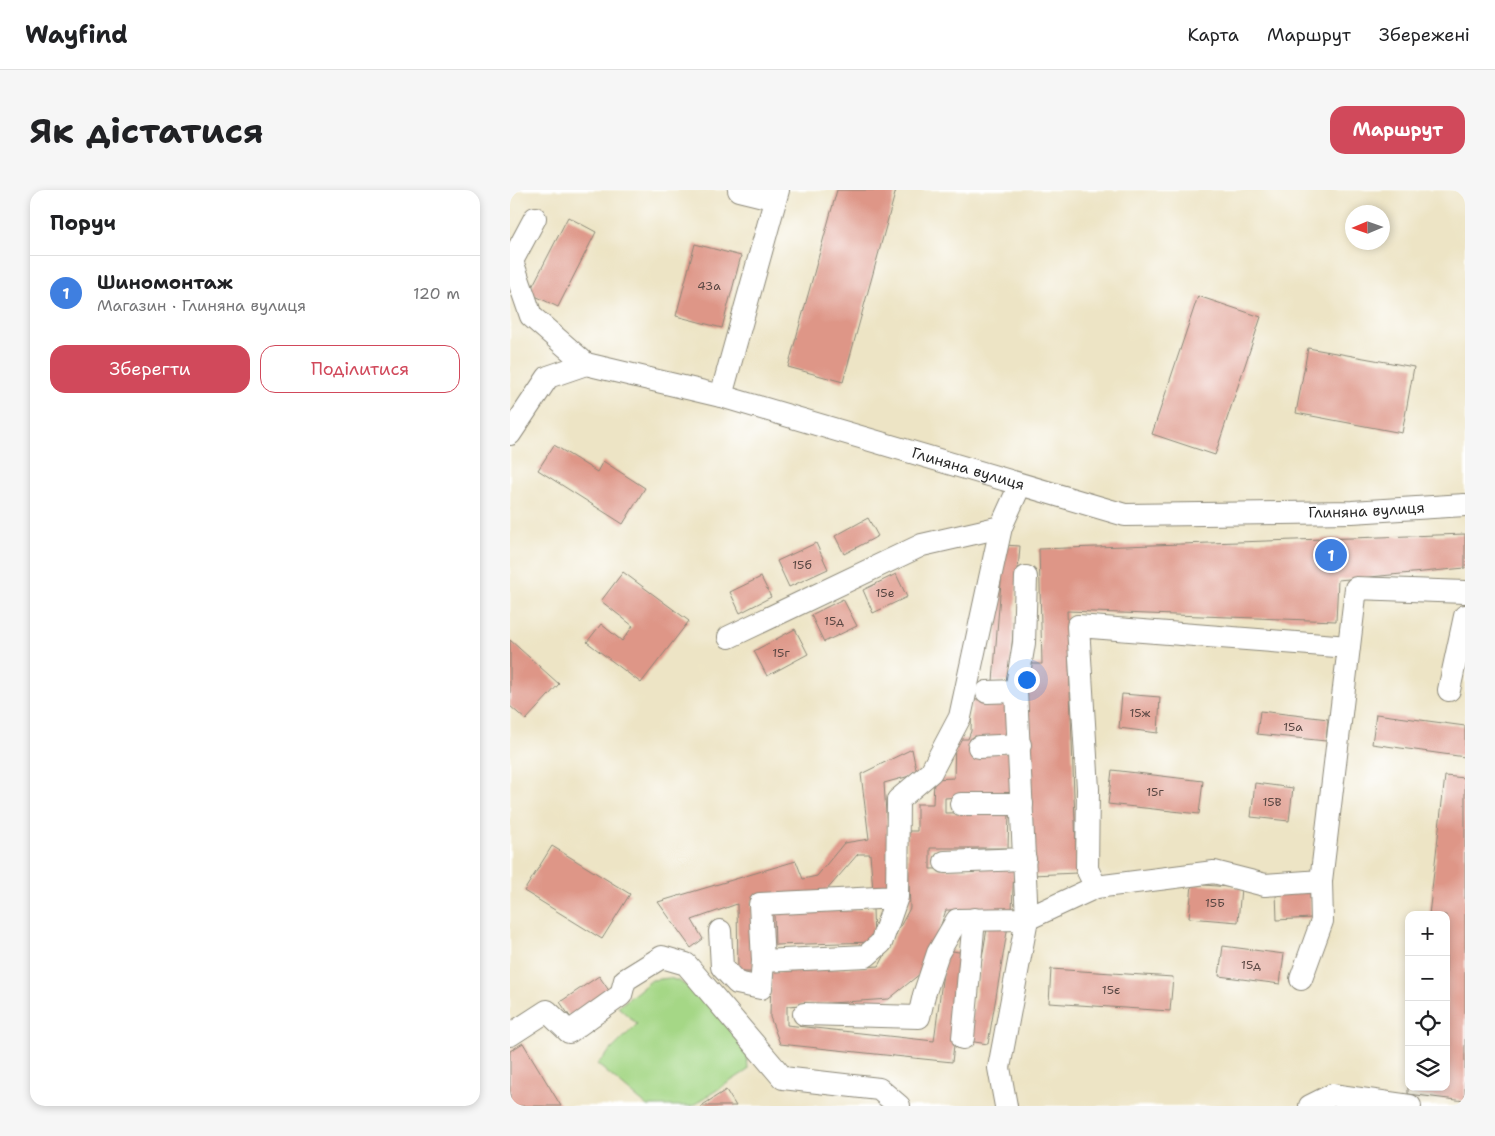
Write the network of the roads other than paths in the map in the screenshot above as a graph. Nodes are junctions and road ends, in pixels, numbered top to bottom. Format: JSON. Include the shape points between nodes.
{"nodes":[{"id":1,"x":739,"y":190,"type":"edge"},
{"id":2,"x":777,"y":195,"type":"edge"},
{"id":3,"x":535,"y":218,"type":"dead end"},
{"id":4,"x":586,"y":364,"type":"junction"},
{"id":5,"x":721,"y":396,"type":"junction"},
{"id":6,"x":510,"y":434,"type":"edge"},
{"id":7,"x":1020,"y":485,"type":"junction"},
{"id":8,"x":1465,"y":505,"type":"edge"},
{"id":9,"x":1001,"y":528,"type":"junction"},
{"id":10,"x":1026,"y":577,"type":"dead end"},
{"id":11,"x":1465,"y":592,"type":"edge"},
{"id":12,"x":1465,"y":616,"type":"edge"},
{"id":13,"x":729,"y":637,"type":"dead end"},
{"id":14,"x":1349,"y":647,"type":"junction"},
{"id":15,"x":1449,"y":690,"type":"dead end"},
{"id":16,"x":1016,"y":691,"type":"junction"},
{"id":17,"x":987,"y":692,"type":"dead end"},
{"id":18,"x":1020,"y":745,"type":"junction"},
{"id":19,"x":979,"y":747,"type":"dead end"},
{"id":20,"x":961,"y":804,"type":"dead end"},
{"id":21,"x":1022,"y":804,"type":"junction"},
{"id":22,"x":1025,"y":859,"type":"junction"},
{"id":23,"x":945,"y":862,"type":"dead end"},
{"id":24,"x":1321,"y":880,"type":"junction"},
{"id":25,"x":1096,"y":887,"type":"junction"},
{"id":26,"x":897,"y":897,"type":"junction"},
{"id":27,"x":974,"y":919,"type":"junction"},
{"id":28,"x":1027,"y":919,"type":"junction"},
{"id":29,"x":720,"y":931,"type":"dead end"},
{"id":30,"x":763,"y":961,"type":"junction"},
{"id":31,"x":1301,"y":979,"type":"dead end"},
{"id":32,"x":804,"y":1014,"type":"dead end"},
{"id":33,"x":510,"y":1035,"type":"edge"},
{"id":34,"x":963,"y":1038,"type":"dead end"},
{"id":35,"x":899,"y":1106,"type":"edge"},
{"id":36,"x":1006,"y":1106,"type":"edge"},
{"id":37,"x":1310,"y":1106,"type":"edge"},
{"id":38,"x":1410,"y":1106,"type":"edge"}],
"edges":[{"from":1,"to":2,"type":"street"},
{"from":2,"to":5,"type":"street"},
{"from":3,"to":4,"type":"street","via":[[512,261],[531,316]]},
{"from":4,"to":5,"type":"street","name":"Глиняна вулиця"},
{"from":4,"to":6,"type":"street","via":[[548,377]]},
{"from":5,"to":7,"type":"street","name":"Глиняна вулиця"},
{"from":7,"to":8,"type":"street","name":"Глиняна вулиця","via":[[1125,515],[1352,512]]},
{"from":7,"to":9,"type":"street"},
{"from":9,"to":13,"type":"street","via":[[922,545]]},
{"from":9,"to":26,"type":"street","via":[[960,716],[931,772],[898,800]]},
{"from":10,"to":16,"type":"street","via":[[1024,643]]},
{"from":11,"to":14,"type":"street","via":[[1356,588]]},
{"from":12,"to":15,"type":"street"},
{"from":14,"to":24,"type":"street"},
{"from":14,"to":25,"type":"street","via":[[1078,626],[1088,789],[1088,869]]},
{"from":16,"to":17,"type":"street"},
{"from":16,"to":18,"type":"street"},
{"from":18,"to":19,"type":"street"},
{"from":18,"to":21,"type":"street"},
{"from":20,"to":21,"type":"street"},
{"from":21,"to":22,"type":"street"},
{"from":22,"to":23,"type":"street"},
{"from":22,"to":28,"type":"street"},
{"from":24,"to":25,"type":"street","via":[[1266,885],[1214,872]]},
{"from":24,"to":31,"type":"street","via":[[1322,921]]},
{"from":25,"to":28,"type":"street"},
{"from":26,"to":30,"type":"street","via":[[880,942],[866,956]]},
{"from":26,"to":30,"type":"street","via":[[760,904]]},
{"from":27,"to":28,"type":"street"},
{"from":27,"to":32,"type":"street","via":[[957,920],[938,953],[919,1017]]},
{"from":27,"to":34,"type":"street"},
{"from":28,"to":36,"type":"street","via":[[999,1068]]},
{"from":29,"to":30,"type":"street","via":[[722,967],[737,983],[761,988]]},
{"from":33,"to":35,"type":"street","via":[[547,1011],[570,1032],[621,995],[625,980],[662,957],[686,964],[783,1078],[879,1089]]},
{"from":37,"to":38,"type":"street","via":[[1332,1095]]}]}
